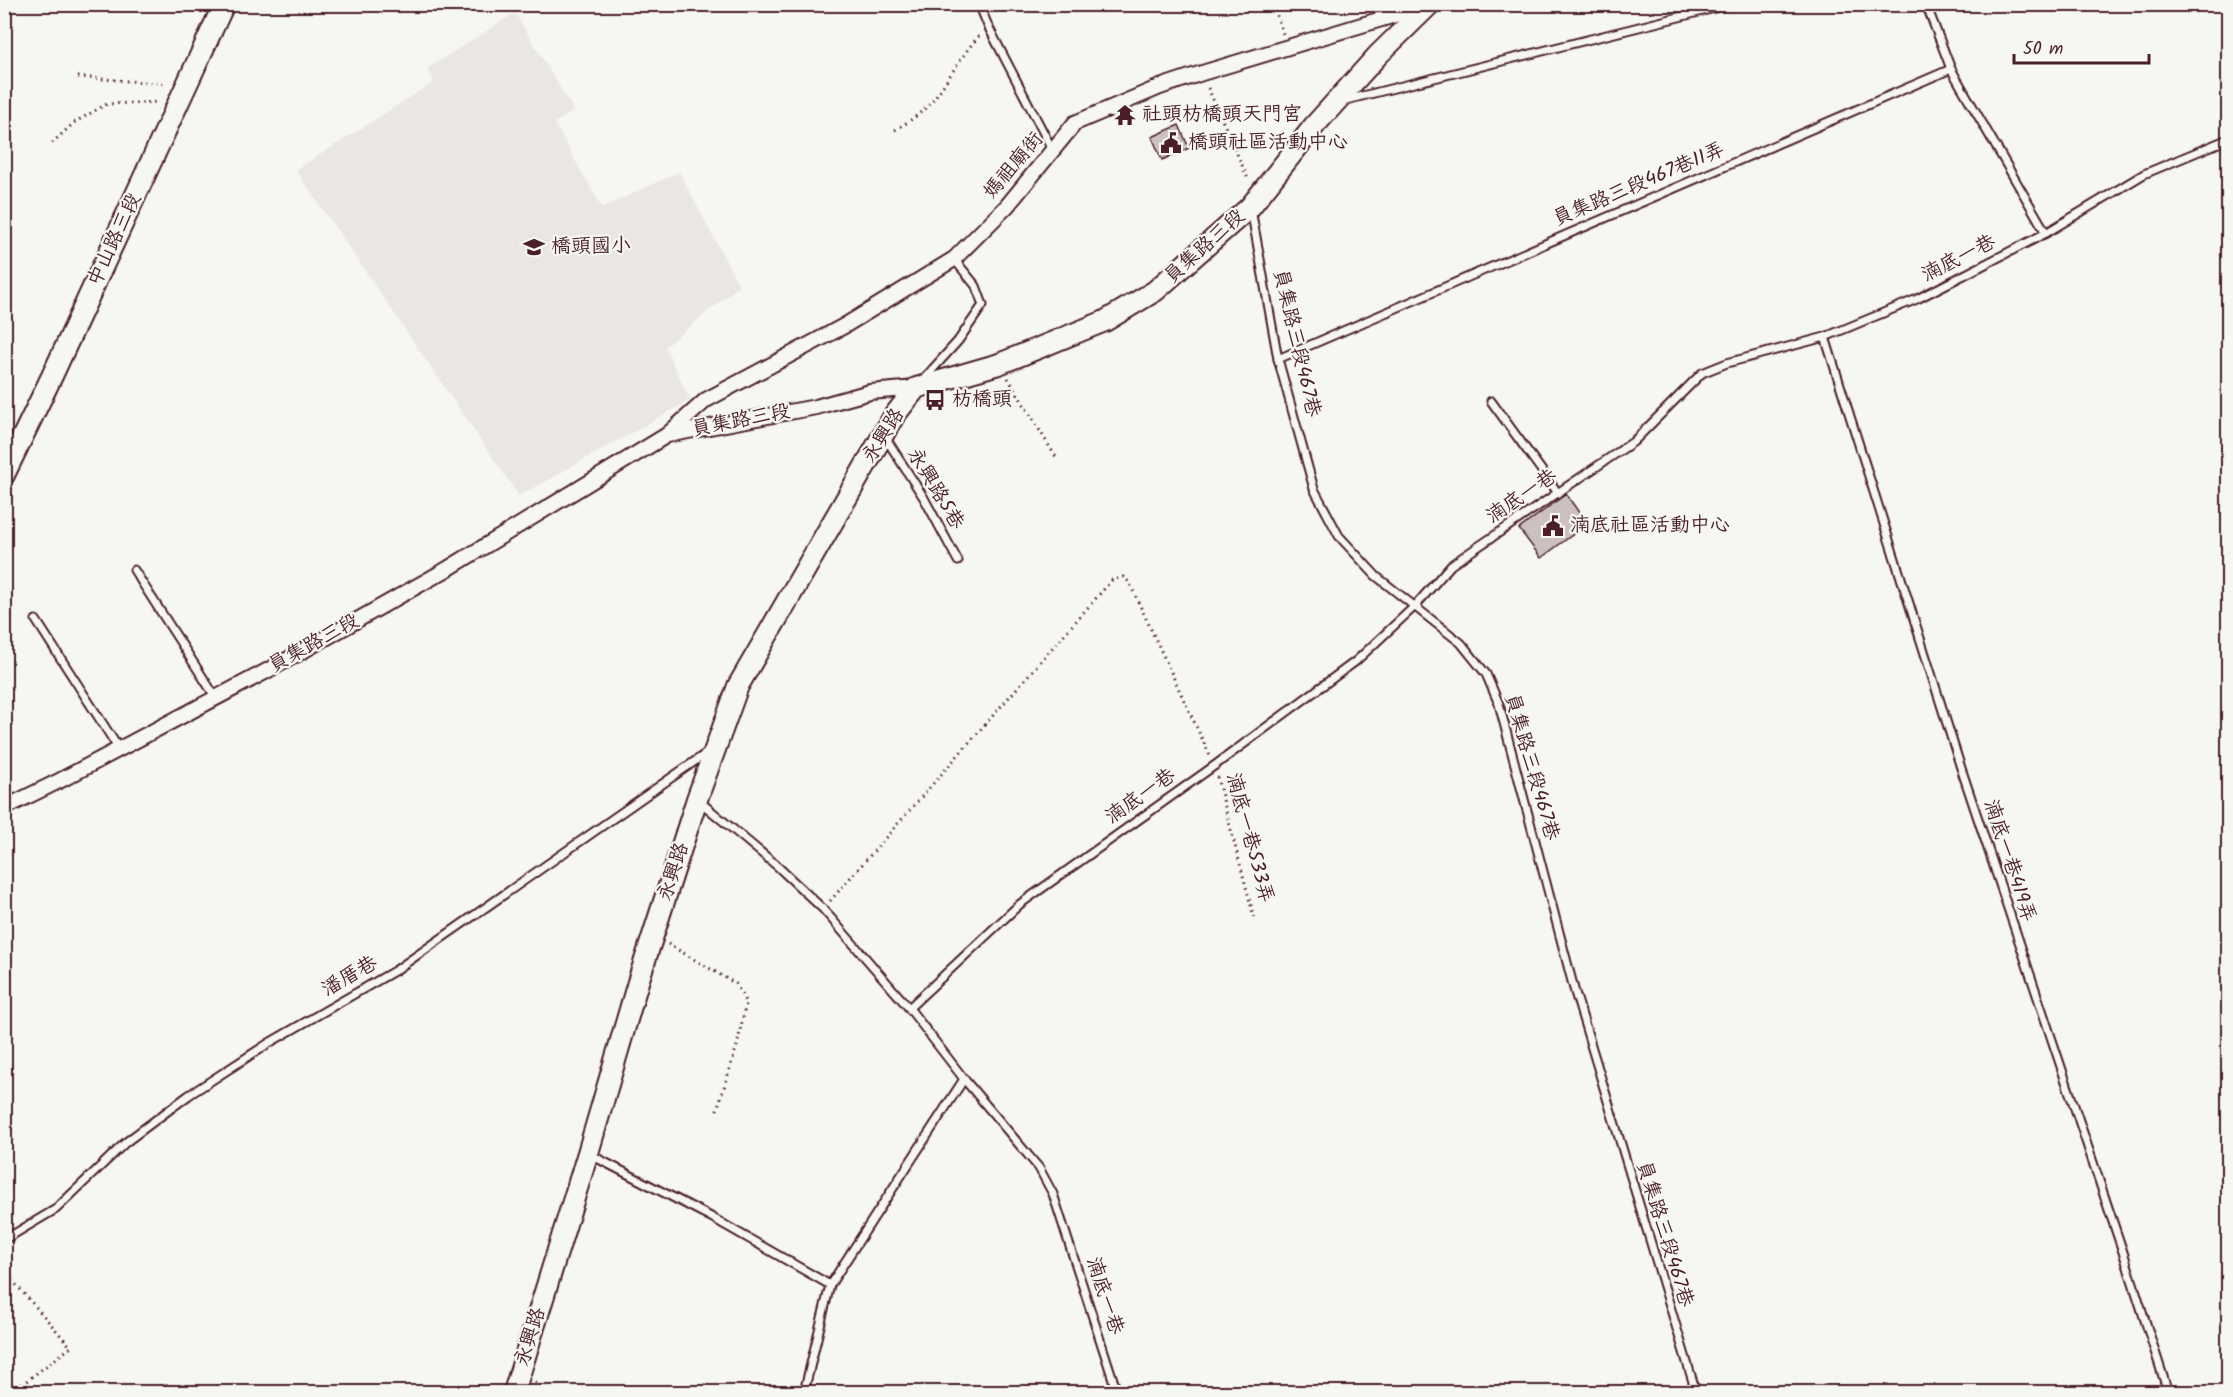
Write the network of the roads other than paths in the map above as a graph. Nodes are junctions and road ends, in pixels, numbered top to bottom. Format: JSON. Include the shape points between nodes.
{"nodes":[{"id":1,"x":224,"y":4,"type":"edge"},
{"id":2,"x":979,"y":4,"type":"edge"},
{"id":3,"x":1430,"y":4,"type":"edge"},
{"id":4,"x":1731,"y":4,"type":"edge"},
{"id":5,"x":1926,"y":4,"type":"edge"},
{"id":6,"x":1951,"y":69,"type":"junction"},
{"id":7,"x":1336,"y":102,"type":"junction"},
{"id":8,"x":2229,"y":140,"type":"edge"},
{"id":9,"x":1053,"y":151,"type":"junction"},
{"id":10,"x":1250,"y":207,"type":"junction"},
{"id":11,"x":2046,"y":233,"type":"junction"},
{"id":12,"x":954,"y":259,"type":"junction"},
{"id":13,"x":1825,"y":337,"type":"junction"},
{"id":14,"x":1278,"y":359,"type":"junction"},
{"id":15,"x":916,"y":388,"type":"junction"},
{"id":16,"x":1491,"y":401,"type":"dead end"},
{"id":17,"x":667,"y":435,"type":"junction"},
{"id":18,"x":883,"y":435,"type":"junction"},
{"id":19,"x":4,"y":475,"type":"edge"},
{"id":20,"x":1558,"y":493,"type":"junction"},
{"id":21,"x":958,"y":561,"type":"dead end"},
{"id":22,"x":134,"y":570,"type":"dead end"},
{"id":23,"x":1415,"y":606,"type":"junction"},
{"id":24,"x":36,"y":620,"type":"dead end"},
{"id":25,"x":216,"y":698,"type":"junction"},
{"id":26,"x":717,"y":746,"type":"junction"},
{"id":27,"x":119,"y":749,"type":"junction"},
{"id":28,"x":697,"y":799,"type":"junction"},
{"id":29,"x":4,"y":808,"type":"edge"},
{"id":30,"x":909,"y":1008,"type":"junction"},
{"id":31,"x":964,"y":1079,"type":"junction"},
{"id":32,"x":588,"y":1153,"type":"junction"},
{"id":33,"x":4,"y":1240,"type":"edge"},
{"id":34,"x":830,"y":1285,"type":"junction"},
{"id":35,"x":514,"y":1392,"type":"edge"},
{"id":36,"x":804,"y":1392,"type":"edge"},
{"id":37,"x":1117,"y":1392,"type":"edge"},
{"id":38,"x":1696,"y":1392,"type":"edge"},
{"id":39,"x":2168,"y":1392,"type":"edge"}],
"edges":[{"from":1,"to":19,"type":"street","name":"中山路三段"},
{"from":2,"to":9,"type":"lane"},
{"from":3,"to":7,"type":"street","name":"員集路三段"},
{"from":3,"to":9,"type":"street","name":"媽祖廟街","via":[[1160,87],[1075,123]]},
{"from":4,"to":7,"type":"lane"},
{"from":5,"to":6,"type":"lane"},
{"from":6,"to":11,"type":"lane"},
{"from":6,"to":14,"type":"lane","name":"員集路三段467巷11弄"},
{"from":7,"to":10,"type":"street","name":"員集路三段"},
{"from":8,"to":11,"type":"lane","name":"湳底一巷","via":[[2144,174]]},
{"from":9,"to":12,"type":"street","name":"媽祖廟街","via":[[1008,206]]},
{"from":10,"to":14,"type":"lane","name":"員集路三段467巷"},
{"from":10,"to":15,"type":"street","name":"員集路三段","via":[[1155,291],[1105,321],[999,364]]},
{"from":11,"to":13,"type":"lane","name":"湳底一巷","via":[[1917,299]]},
{"from":12,"to":15,"type":"lane","via":[[976,286],[984,305]]},
{"from":12,"to":17,"type":"street","name":"媽祖廟街","via":[[844,326],[706,400]]},
{"from":13,"to":20,"type":"lane","name":"湳底一巷","via":[[1702,373],[1633,442]]},
{"from":13,"to":39,"type":"lane","name":"湳底一巷419弄","via":[[1960,765]]},
{"from":14,"to":23,"type":"lane","name":"員集路三段467巷","via":[[1314,489],[1339,536],[1376,576]]},
{"from":15,"to":17,"type":"street","name":"員集路三段","via":[[870,392],[816,407]]},
{"from":15,"to":18,"type":"street","name":"永興路"},
{"from":16,"to":20,"type":"lane"},
{"from":17,"to":25,"type":"street","name":"員集路三段","via":[[449,568]]},
{"from":18,"to":21,"type":"lane","name":"永興路5巷","via":[[924,498]]},
{"from":18,"to":26,"type":"street","name":"永興路","via":[[738,686]]},
{"from":20,"to":23,"type":"lane","name":"湳底一巷","via":[[1451,566]]},
{"from":22,"to":25,"type":"lane"},
{"from":23,"to":30,"type":"lane","name":"湳底一巷","via":[[1356,661],[1020,904]]},
{"from":23,"to":38,"type":"lane","name":"員集路三段467巷","via":[[1461,643],[1486,674],[1499,704],[1574,989]]},
{"from":24,"to":27,"type":"lane"},
{"from":25,"to":27,"type":"street","name":"員集路三段"},
{"from":26,"to":28,"type":"street","name":"永興路"},
{"from":26,"to":33,"type":"lane","name":"潘厝巷","via":[[396,970],[269,1043],[189,1095],[126,1142],[56,1209]]},
{"from":27,"to":29,"type":"street","name":"員集路三段"},
{"from":28,"to":30,"type":"lane","name":"湳底一巷","via":[[823,909]]},
{"from":28,"to":32,"type":"street","name":"永興路"},
{"from":30,"to":31,"type":"lane","name":"湳底一巷"},
{"from":31,"to":34,"type":"lane"},
{"from":31,"to":37,"type":"lane","name":"湳底一巷","via":[[1039,1168],[1053,1194]]},
{"from":32,"to":34,"type":"lane"},
{"from":32,"to":35,"type":"street","name":"永興路"},
{"from":34,"to":36,"type":"lane"}]}
